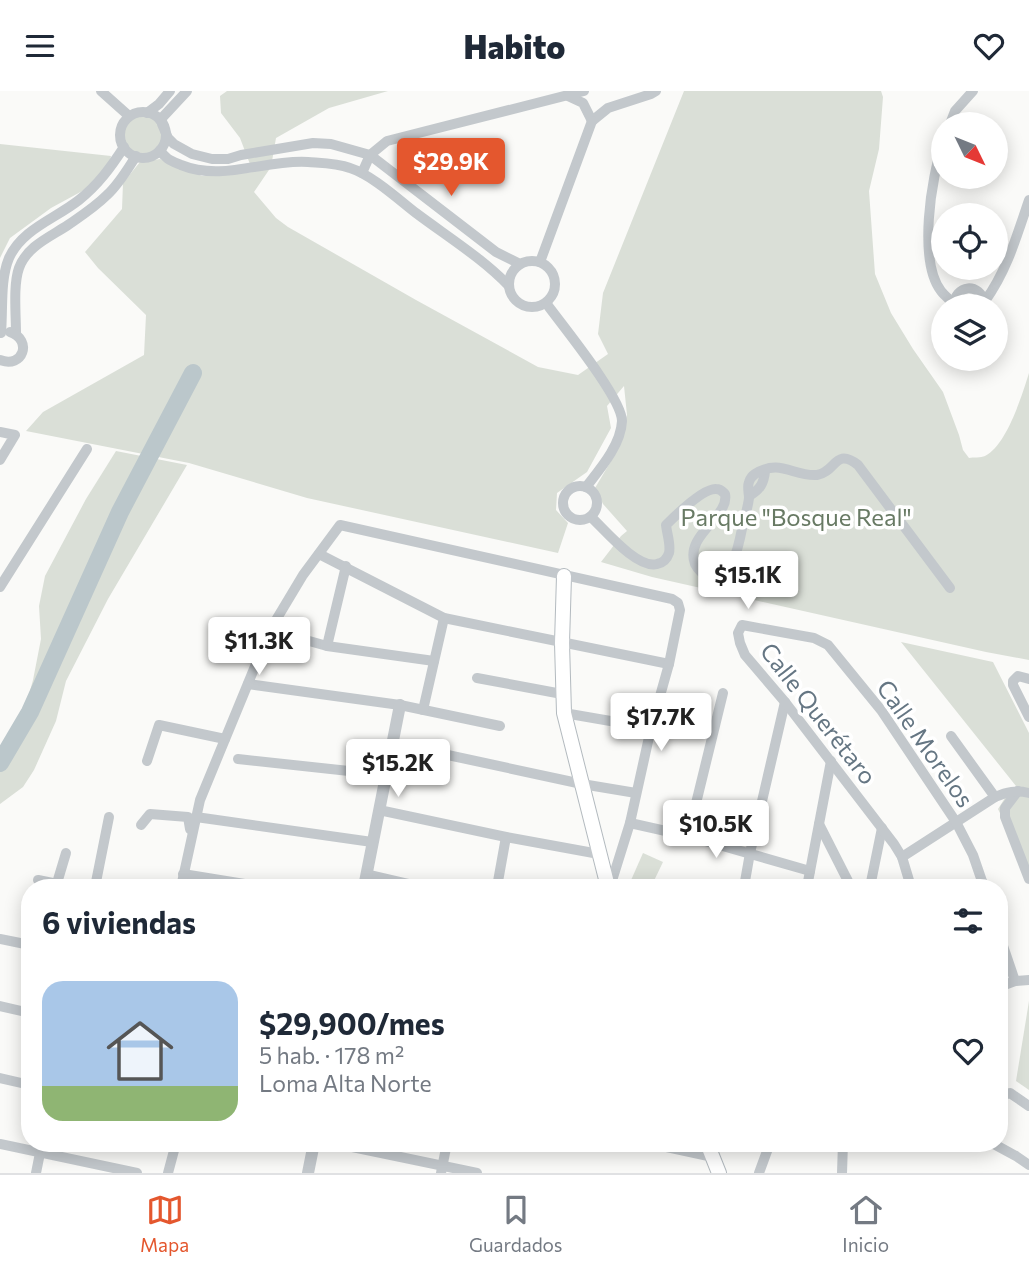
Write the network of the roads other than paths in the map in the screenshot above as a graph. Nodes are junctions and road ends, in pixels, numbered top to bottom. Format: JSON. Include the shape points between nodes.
{"nodes":[{"id":1,"x":101,"y":91,"type":"edge"},
{"id":2,"x":170,"y":91,"type":"edge"},
{"id":3,"x":187,"y":91,"type":"edge"},
{"id":4,"x":584,"y":91,"type":"edge"},
{"id":5,"x":656,"y":91,"type":"edge"},
{"id":6,"x":973,"y":91,"type":"edge"},
{"id":7,"x":568,"y":96,"type":"junction"},
{"id":8,"x":955,"y":112,"type":"edge"},
{"id":9,"x":147,"y":113,"type":"junction"},
{"id":10,"x":129,"y":116,"type":"junction"},
{"id":11,"x":592,"y":121,"type":"junction"},
{"id":12,"x":161,"y":122,"type":"junction"},
{"id":13,"x":124,"y":147,"type":"junction"},
{"id":14,"x":160,"y":150,"type":"junction"},
{"id":15,"x":370,"y":155,"type":"junction"},
{"id":16,"x":136,"y":156,"type":"junction"},
{"id":17,"x":362,"y":173,"type":"junction"},
{"id":18,"x":933,"y":189,"type":"edge"},
{"id":19,"x":1029,"y":200,"type":"edge"},
{"id":20,"x":540,"y":262,"type":"junction"},
{"id":21,"x":520,"y":264,"type":"junction"},
{"id":22,"x":509,"y":286,"type":"junction"},
{"id":23,"x":943,"y":294,"type":"edge"},
{"id":24,"x":958,"y":294,"type":"edge"},
{"id":25,"x":981,"y":294,"type":"edge"},
{"id":26,"x":991,"y":294,"type":"edge"},
{"id":27,"x":546,"y":303,"type":"junction"},
{"id":28,"x":1,"y":333,"type":"edge"},
{"id":29,"x":16,"y":333,"type":"junction"},
{"id":30,"x":0,"y":360,"type":"edge"},
{"id":31,"x":0,"y":432,"type":"edge"},
{"id":32,"x":87,"y":449,"type":"dead end"},
{"id":33,"x":0,"y":460,"type":"edge"},
{"id":34,"x":586,"y":487,"type":"junction"},
{"id":35,"x":591,"y":516,"type":"junction"},
{"id":36,"x":319,"y":554,"type":"junction"},
{"id":37,"x":346,"y":566,"type":"junction"},
{"id":38,"x":564,"y":576,"type":"junction"},
{"id":39,"x":0,"y":587,"type":"edge"},
{"id":40,"x":950,"y":588,"type":"dead end"},
{"id":41,"x":444,"y":618,"type":"junction"},
{"id":42,"x":270,"y":630,"type":"junction"},
{"id":43,"x":814,"y":638,"type":"joint"},
{"id":44,"x":562,"y":643,"type":"junction"},
{"id":45,"x":327,"y":646,"type":"junction"},
{"id":46,"x":434,"y":661,"type":"junction"},
{"id":47,"x":669,"y":664,"type":"junction"},
{"id":48,"x":477,"y":678,"type":"dead end"},
{"id":49,"x":1029,"y":679,"type":"edge"},
{"id":50,"x":244,"y":683,"type":"junction"},
{"id":51,"x":723,"y":693,"type":"dead end"},
{"id":52,"x":562,"y":694,"type":"junction"},
{"id":53,"x":785,"y":702,"type":"junction"},
{"id":54,"x":400,"y":705,"type":"junction"},
{"id":55,"x":423,"y":710,"type":"junction"},
{"id":56,"x":564,"y":713,"type":"junction"},
{"id":57,"x":1029,"y":717,"type":"edge"},
{"id":58,"x":500,"y":726,"type":"dead end"},
{"id":59,"x":651,"y":728,"type":"junction"},
{"id":60,"x":951,"y":736,"type":"dead end"},
{"id":61,"x":225,"y":739,"type":"junction"},
{"id":62,"x":392,"y":743,"type":"junction"},
{"id":63,"x":238,"y":759,"type":"dead end"},
{"id":64,"x":147,"y":761,"type":"dead end"},
{"id":65,"x":831,"y":761,"type":"junction"},
{"id":66,"x":386,"y":775,"type":"junction"},
{"id":67,"x":582,"y":784,"type":"junction"},
{"id":68,"x":1023,"y":792,"type":"edge"},
{"id":69,"x":636,"y":793,"type":"junction"},
{"id":70,"x":995,"y":797,"type":"junction"},
{"id":71,"x":379,"y":810,"type":"junction"},
{"id":72,"x":109,"y":817,"type":"dead end"},
{"id":73,"x":196,"y":817,"type":"junction"},
{"id":74,"x":956,"y":822,"type":"junction"},
{"id":75,"x":630,"y":823,"type":"junction"},
{"id":76,"x":819,"y":824,"type":"junction"},
{"id":77,"x":141,"y":825,"type":"dead end"},
{"id":78,"x":882,"y":828,"type":"junction"},
{"id":79,"x":193,"y":829,"type":"junction"},
{"id":80,"x":688,"y":836,"type":"junction"},
{"id":81,"x":506,"y":837,"type":"junction"},
{"id":82,"x":372,"y":842,"type":"junction"},
{"id":83,"x":66,"y":853,"type":"dead end"},
{"id":84,"x":750,"y":853,"type":"junction"},
{"id":85,"x":599,"y":854,"type":"junction"},
{"id":86,"x":902,"y":857,"type":"junction"},
{"id":87,"x":810,"y":871,"type":"junction"},
{"id":88,"x":183,"y":874,"type":"junction"},
{"id":89,"x":58,"y":879,"type":"edge"},
{"id":90,"x":97,"y":879,"type":"edge"},
{"id":91,"x":182,"y":879,"type":"edge"},
{"id":92,"x":214,"y":879,"type":"edge"},
{"id":93,"x":365,"y":879,"type":"edge"},
{"id":94,"x":498,"y":879,"type":"edge"},
{"id":95,"x":607,"y":879,"type":"edge"},
{"id":96,"x":612,"y":879,"type":"edge"},
{"id":97,"x":745,"y":879,"type":"edge"},
{"id":98,"x":808,"y":879,"type":"edge"},
{"id":99,"x":847,"y":879,"type":"edge"},
{"id":100,"x":872,"y":879,"type":"edge"},
{"id":101,"x":909,"y":879,"type":"edge"},
{"id":102,"x":981,"y":879,"type":"edge"},
{"id":103,"x":1029,"y":879,"type":"edge"},
{"id":104,"x":0,"y":939,"type":"edge"},
{"id":105,"x":21,"y":943,"type":"edge"},
{"id":106,"x":1008,"y":960,"type":"edge"},
{"id":107,"x":1029,"y":980,"type":"edge"},
{"id":108,"x":1015,"y":981,"type":"junction"},
{"id":109,"x":1008,"y":984,"type":"edge"},
{"id":110,"x":0,"y":1006,"type":"edge"},
{"id":111,"x":21,"y":1011,"type":"edge"},
{"id":112,"x":0,"y":1078,"type":"edge"},
{"id":113,"x":21,"y":1082,"type":"edge"},
{"id":114,"x":1008,"y":1094,"type":"edge"},
{"id":115,"x":1029,"y":1107,"type":"edge"},
{"id":116,"x":0,"y":1144,"type":"edge"},
{"id":117,"x":21,"y":1146,"type":"edge"},
{"id":118,"x":40,"y":1152,"type":"edge"},
{"id":119,"x":56,"y":1152,"type":"edge"},
{"id":120,"x":174,"y":1152,"type":"edge"},
{"id":121,"x":312,"y":1152,"type":"edge"},
{"id":122,"x":371,"y":1152,"type":"edge"},
{"id":123,"x":690,"y":1152,"type":"edge"},
{"id":124,"x":711,"y":1152,"type":"edge"},
{"id":125,"x":767,"y":1152,"type":"edge"},
{"id":126,"x":843,"y":1152,"type":"edge"},
{"id":127,"x":1008,"y":1152,"type":"edge"},
{"id":128,"x":713,"y":1157,"type":"junction"},
{"id":129,"x":1029,"y":1165,"type":"edge"},
{"id":130,"x":442,"y":1169,"type":"edge"},
{"id":131,"x":36,"y":1173,"type":"edge"},
{"id":132,"x":137,"y":1173,"type":"edge"},
{"id":133,"x":168,"y":1173,"type":"edge"},
{"id":134,"x":308,"y":1173,"type":"edge"},
{"id":135,"x":477,"y":1173,"type":"edge"},
{"id":136,"x":719,"y":1173,"type":"edge"},
{"id":137,"x":759,"y":1173,"type":"edge"},
{"id":138,"x":842,"y":1173,"type":"edge"}],
"edges":[{"from":1,"to":10,"type":"street"},
{"from":2,"to":9,"type":"street"},
{"from":3,"to":12,"type":"street"},
{"from":4,"to":7,"type":"street"},
{"from":5,"to":11,"type":"street","via":[[608,108]]},
{"from":6,"to":8,"type":"street"},
{"from":7,"to":11,"type":"street","via":[[583,103]]},
{"from":7,"to":15,"type":"street","via":[[387,141]]},
{"from":9,"to":10,"type":"street"},
{"from":9,"to":12,"type":"street"},
{"from":10,"to":13,"type":"street","via":[[121,127]]},
{"from":11,"to":20,"type":"street"},
{"from":12,"to":14,"type":"street","via":[[165,138]]},
{"from":12,"to":15,"type":"street","via":[[174,144],[212,159],[313,143]]},
{"from":13,"to":16,"type":"street"},
{"from":13,"to":28,"type":"street","via":[[92,189],[16,247],[3,277]]},
{"from":14,"to":16,"type":"street"},
{"from":14,"to":17,"type":"street","via":[[176,163],[209,172],[295,162],[350,167]]},
{"from":15,"to":17,"type":"street"},
{"from":15,"to":21,"type":"street","via":[[496,252]]},
{"from":16,"to":29,"type":"street","via":[[106,196],[26,256],[17,281]]},
{"from":17,"to":22,"type":"street"},
{"from":18,"to":23,"type":"street","via":[[928,233],[932,272]]},
{"from":19,"to":26,"type":"street","via":[[1010,258]]},
{"from":20,"to":21,"type":"street"},
{"from":20,"to":27,"type":"street","via":[[555,277],[554,292]]},
{"from":21,"to":22,"type":"street","via":[[511,274]]},
{"from":22,"to":27,"type":"street","via":[[514,299],[525,307]]},
{"from":24,"to":25,"type":"street","via":[[968,288]]},
{"from":27,"to":34,"type":"street","via":[[620,408],[622,419],[615,443]]},
{"from":28,"to":29,"type":"street"},
{"from":29,"to":30,"type":"street","via":[[24,346],[21,355],[13,362]]},
{"from":31,"to":33,"type":"street","via":[[15,435]]},
{"from":32,"to":39,"type":"street"},
{"from":34,"to":35,"type":"street","via":[[597,500]]},
{"from":34,"to":35,"type":"street","via":[[570,489],[563,508],[574,520]]},
{"from":35,"to":40,"type":"street","via":[[631,555],[652,565],[668,555],[666,525],[706,491],[721,490],[725,505],[699,537],[694,554],[701,573],[716,579],[736,558],[749,496],[762,486],[765,471],[778,466],[822,474],[845,457],[858,465]]},
{"from":36,"to":37,"type":"street"},
{"from":36,"to":38,"type":"street","via":[[340,525]]},
{"from":36,"to":42,"type":"street"},
{"from":37,"to":41,"type":"street"},
{"from":37,"to":45,"type":"street"},
{"from":38,"to":44,"type":"main road"},
{"from":38,"to":47,"type":"street","via":[[678,603]]},
{"from":41,"to":44,"type":"street"},
{"from":41,"to":46,"type":"street"},
{"from":42,"to":45,"type":"street"},
{"from":42,"to":50,"type":"street"},
{"from":43,"to":53,"type":"street","name":"Calle Querétaro","via":[[742,625],[738,633],[745,655]]},
{"from":43,"to":74,"type":"street","name":"Calle Morelos","via":[[828,645],[881,710]]},
{"from":44,"to":47,"type":"street"},
{"from":44,"to":52,"type":"main road"},
{"from":45,"to":46,"type":"street"},
{"from":46,"to":55,"type":"street"},
{"from":47,"to":59,"type":"street"},
{"from":48,"to":52,"type":"street"},
{"from":49,"to":57,"type":"street","via":[[1018,676],[1013,681]]},
{"from":50,"to":54,"type":"street"},
{"from":50,"to":61,"type":"street"},
{"from":51,"to":80,"type":"street"},
{"from":52,"to":56,"type":"main road"},
{"from":53,"to":65,"type":"street","name":"Calle Querétaro"},
{"from":53,"to":84,"type":"street"},
{"from":54,"to":55,"type":"street"},
{"from":54,"to":62,"type":"street"},
{"from":55,"to":58,"type":"street"},
{"from":56,"to":59,"type":"street"},
{"from":56,"to":67,"type":"main road"},
{"from":59,"to":69,"type":"street"},
{"from":60,"to":70,"type":"street"},
{"from":61,"to":64,"type":"street","via":[[159,725]]},
{"from":61,"to":73,"type":"street"},
{"from":62,"to":66,"type":"street"},
{"from":62,"to":67,"type":"street"},
{"from":63,"to":66,"type":"street"},
{"from":65,"to":76,"type":"street"},
{"from":65,"to":78,"type":"street","name":"Calle Querétaro"},
{"from":66,"to":71,"type":"street"},
{"from":67,"to":69,"type":"street"},
{"from":67,"to":85,"type":"main road"},
{"from":68,"to":70,"type":"street"},
{"from":68,"to":103,"type":"street","name":"Calle Morelos","via":[[1005,808],[1005,817]]},
{"from":69,"to":75,"type":"street"},
{"from":70,"to":74,"type":"street"},
{"from":71,"to":81,"type":"street"},
{"from":71,"to":82,"type":"street"},
{"from":72,"to":90,"type":"street"},
{"from":73,"to":79,"type":"street"},
{"from":73,"to":82,"type":"street"},
{"from":74,"to":86,"type":"street"},
{"from":74,"to":102,"type":"street","name":"Calle Morelos"},
{"from":75,"to":80,"type":"street"},
{"from":75,"to":96,"type":"street"},
{"from":76,"to":87,"type":"street"},
{"from":76,"to":99,"type":"street"},
{"from":77,"to":79,"type":"street","via":[[150,814],[188,817]]},
{"from":78,"to":86,"type":"street","name":"Calle Querétaro"},
{"from":78,"to":100,"type":"street"},
{"from":79,"to":88,"type":"street"},
{"from":80,"to":84,"type":"street"},
{"from":81,"to":85,"type":"street"},
{"from":81,"to":94,"type":"street"},
{"from":82,"to":93,"type":"street"},
{"from":83,"to":89,"type":"street"},
{"from":84,"to":87,"type":"street"},
{"from":84,"to":97,"type":"street"},
{"from":85,"to":95,"type":"main road"},
{"from":86,"to":101,"type":"street","name":"Calle Querétaro"},
{"from":87,"to":98,"type":"street"},
{"from":88,"to":91,"type":"street"},
{"from":88,"to":92,"type":"street"},
{"from":104,"to":105,"type":"street"},
{"from":106,"to":108,"type":"street"},
{"from":107,"to":108,"type":"street"},
{"from":108,"to":109,"type":"street"},
{"from":110,"to":111,"type":"street"},
{"from":112,"to":113,"type":"street"},
{"from":114,"to":115,"type":"street"},
{"from":116,"to":117,"type":"street"},
{"from":118,"to":131,"type":"street"},
{"from":119,"to":132,"type":"street"},
{"from":120,"to":133,"type":"street"},
{"from":121,"to":134,"type":"street"},
{"from":122,"to":130,"type":"street"},
{"from":123,"to":128,"type":"street"},
{"from":124,"to":128,"type":"main road"},
{"from":125,"to":137,"type":"street"},
{"from":126,"to":138,"type":"street"},
{"from":127,"to":129,"type":"street"},
{"from":128,"to":136,"type":"main road"},
{"from":130,"to":135,"type":"street"}]}
